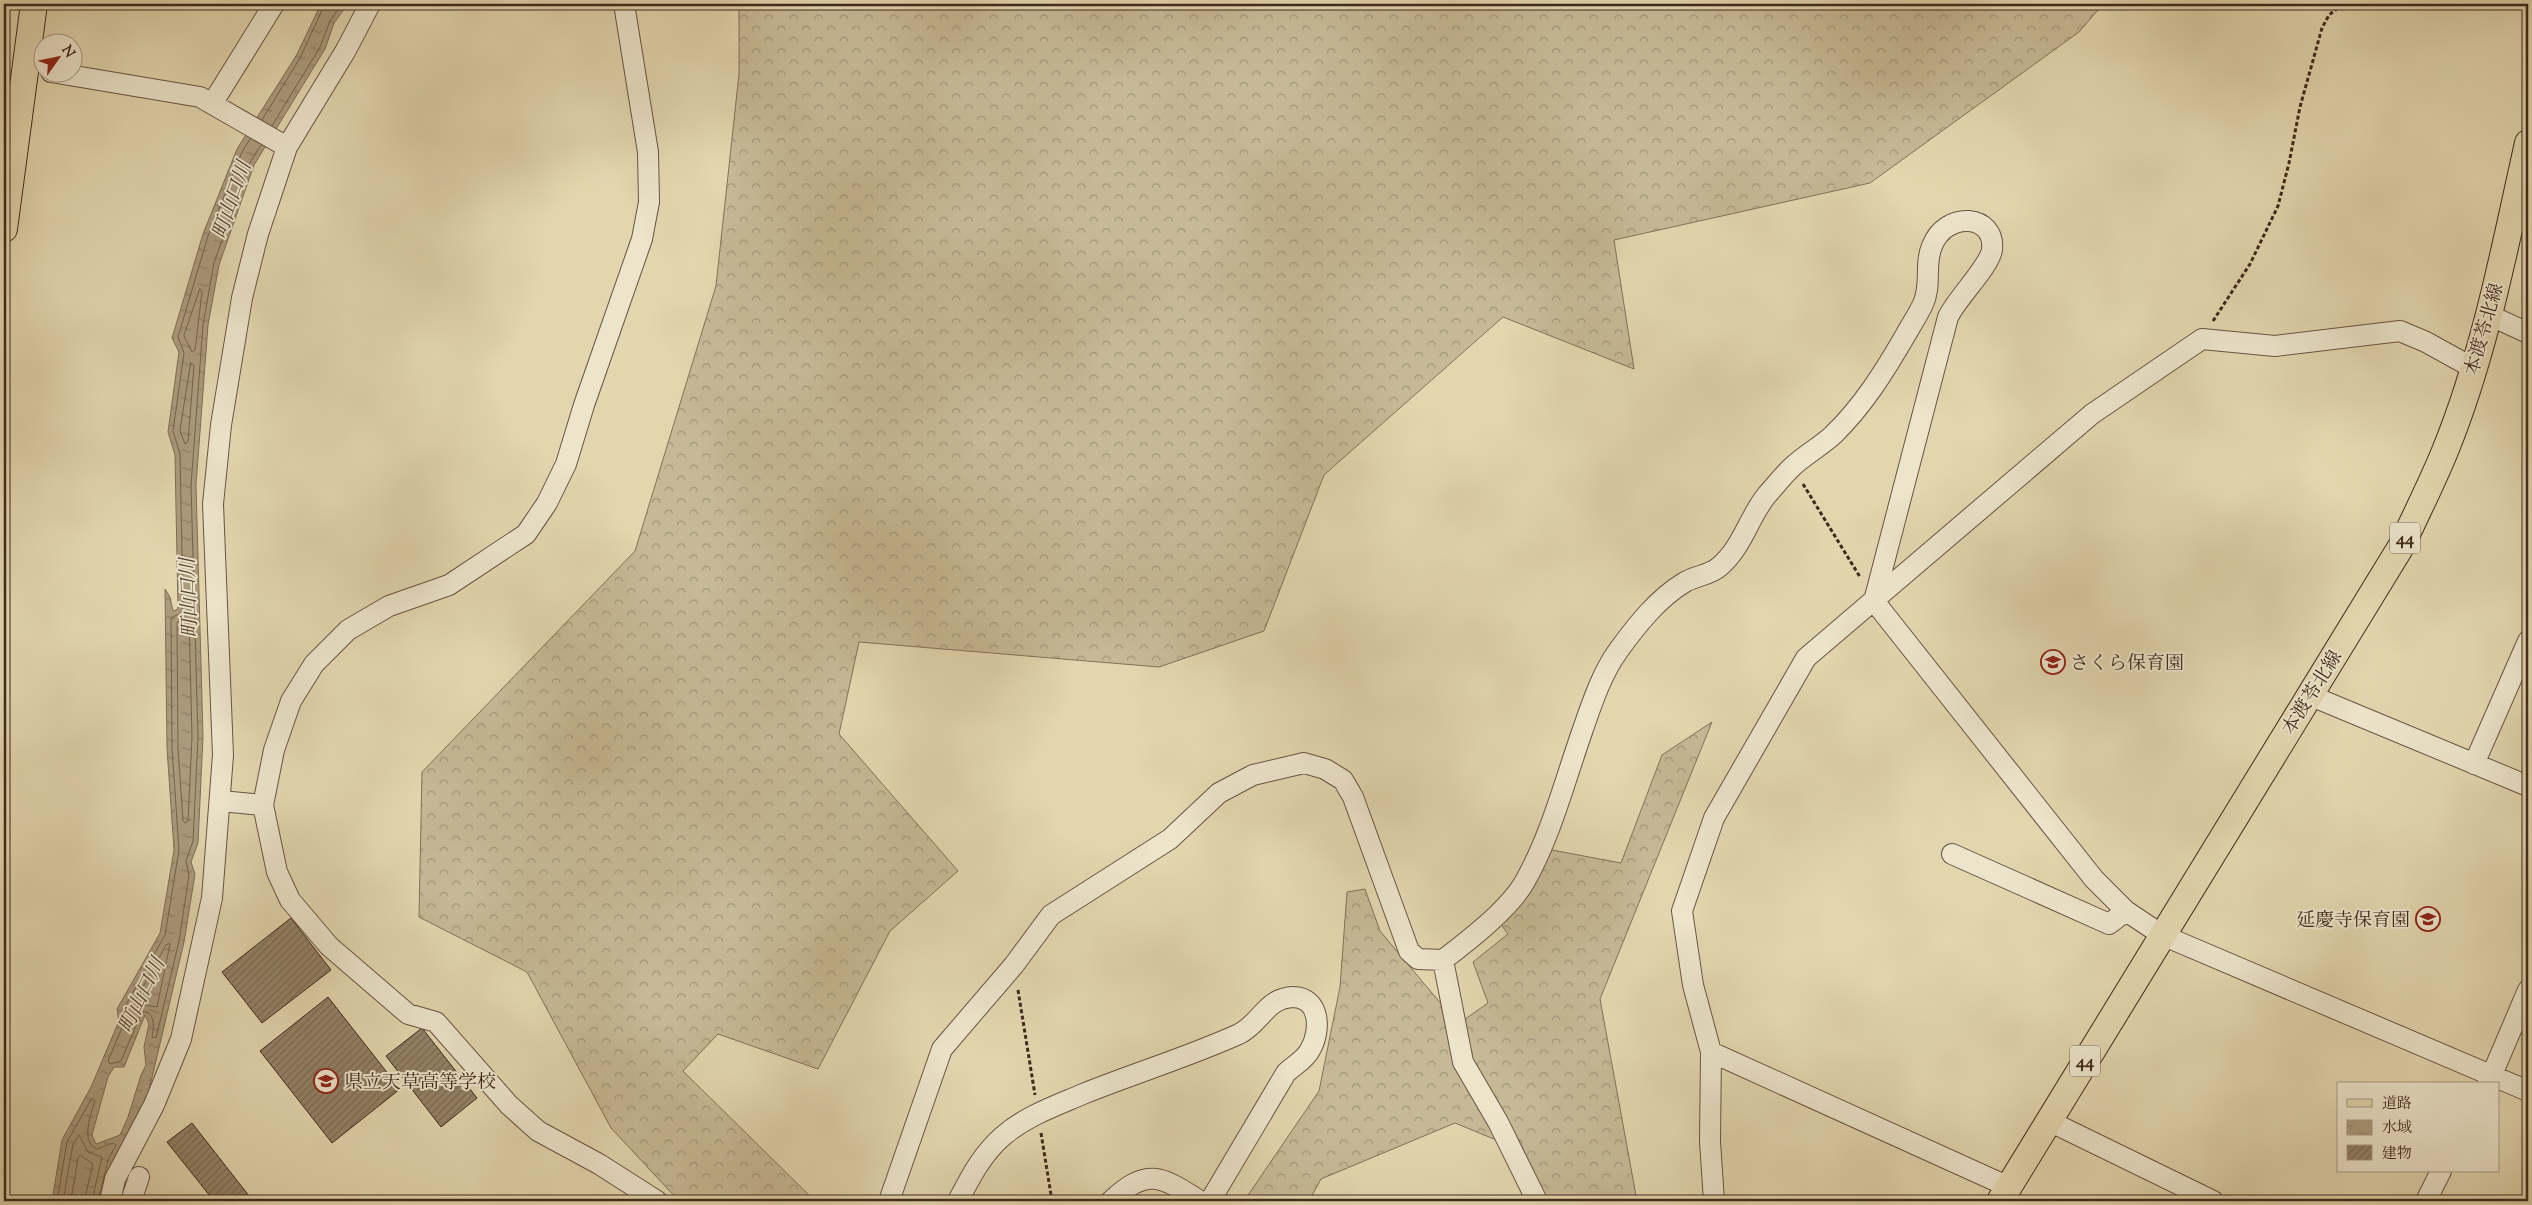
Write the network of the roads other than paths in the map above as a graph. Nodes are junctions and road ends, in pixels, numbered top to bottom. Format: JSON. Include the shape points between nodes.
{"nodes":[{"id":1,"x":34,"y":4,"type":"edge"},
{"id":2,"x":274,"y":4,"type":"edge"},
{"id":3,"x":370,"y":4,"type":"edge"},
{"id":4,"x":624,"y":4,"type":"edge"},
{"id":5,"x":34,"y":32,"type":"edge"},
{"id":6,"x":82,"y":77,"type":"edge"},
{"id":7,"x":32,"y":81,"type":"edge"},
{"id":8,"x":215,"y":106,"type":"junction"},
{"id":9,"x":279,"y":143,"type":"junction"},
{"id":10,"x":2528,"y":143,"type":"edge"},
{"id":11,"x":4,"y":229,"type":"edge"},
{"id":12,"x":2489,"y":315,"type":"junction"},
{"id":13,"x":2528,"y":333,"type":"edge"},
{"id":14,"x":2473,"y":368,"type":"junction"},
{"id":15,"x":1874,"y":600,"type":"junction"},
{"id":16,"x":2528,"y":641,"type":"edge"},
{"id":17,"x":2310,"y":695,"type":"junction"},
{"id":18,"x":2474,"y":764,"type":"junction"},
{"id":19,"x":2528,"y":786,"type":"edge"},
{"id":20,"x":221,"y":801,"type":"junction"},
{"id":21,"x":263,"y":805,"type":"junction"},
{"id":22,"x":1952,"y":854,"type":"dead end"},
{"id":23,"x":2126,"y":911,"type":"junction"},
{"id":24,"x":2162,"y":935,"type":"junction"},
{"id":25,"x":1443,"y":960,"type":"junction"},
{"id":26,"x":2528,"y":990,"type":"edge"},
{"id":27,"x":1711,"y":1052,"type":"junction"},
{"id":28,"x":2490,"y":1080,"type":"edge"},
{"id":29,"x":2500,"y":1083,"type":"edge"},
{"id":30,"x":2528,"y":1091,"type":"edge"},
{"id":31,"x":2049,"y":1121,"type":"junction"},
{"id":32,"x":2441,"y":1172,"type":"edge"},
{"id":33,"x":139,"y":1176,"type":"dead end"},
{"id":34,"x":2004,"y":1194,"type":"edge"},
{"id":35,"x":110,"y":1201,"type":"edge"},
{"id":36,"x":131,"y":1201,"type":"edge"},
{"id":37,"x":657,"y":1201,"type":"edge"},
{"id":38,"x":889,"y":1201,"type":"edge"},
{"id":39,"x":958,"y":1201,"type":"edge"},
{"id":40,"x":1111,"y":1201,"type":"edge"},
{"id":41,"x":1200,"y":1201,"type":"edge"},
{"id":42,"x":1210,"y":1201,"type":"edge"},
{"id":43,"x":1538,"y":1201,"type":"edge"},
{"id":44,"x":1714,"y":1201,"type":"edge"},
{"id":45,"x":2213,"y":1201,"type":"edge"},
{"id":46,"x":2426,"y":1201,"type":"edge"}],
"edges":[{"from":1,"to":5,"type":"main road"},
{"from":2,"to":8,"type":"street"},
{"from":3,"to":9,"type":"street","via":[[346,50]]},
{"from":4,"to":21,"type":"street","via":[[648,152],[649,202],[642,239],[566,464],[547,503],[526,534],[449,585],[389,606],[356,626],[314,664],[291,700],[274,750]]},
{"from":6,"to":8,"type":"street","via":[[200,97]]},
{"from":7,"to":11,"type":"main road"},
{"from":8,"to":9,"type":"street"},
{"from":9,"to":20,"type":"street","via":[[242,298],[213,504],[223,746]]},
{"from":10,"to":12,"type":"main road","name":"本渡苓北線","number":"44"},
{"from":12,"to":13,"type":"street"},
{"from":12,"to":14,"type":"main road","name":"本渡苓北線","number":"44"},
{"from":14,"to":15,"type":"street","via":[[2400,331],[2275,346],[2202,339],[2092,414]]},
{"from":14,"to":17,"type":"main road","name":"本渡苓北線","number":"44","via":[[2445,450],[2402,545]]},
{"from":15,"to":23,"type":"street","via":[[2094,879]]},
{"from":15,"to":25,"type":"street","via":[[1948,317],[1988,260],[1992,249],[1990,237],[1974,221],[1964,220],[1941,229],[1929,254],[1928,289],[1924,303],[1865,400],[1834,434],[1792,467],[1764,499],[1737,548],[1717,569],[1684,582],[1646,615],[1616,654],[1593,701],[1542,847],[1522,886],[1479,933]]},
{"from":15,"to":27,"type":"street","via":[[1806,658],[1714,818],[1682,911],[1693,985]]},
{"from":16,"to":18,"type":"street"},
{"from":17,"to":18,"type":"street"},
{"from":17,"to":24,"type":"main road","name":"本渡苓北線","number":"44"},
{"from":18,"to":19,"type":"street"},
{"from":20,"to":21,"type":"street"},
{"from":20,"to":35,"type":"street","via":[[212,898],[181,1039],[154,1105],[115,1179]]},
{"from":21,"to":37,"type":"street","via":[[277,872],[286,893],[329,946],[408,1014],[436,1022],[509,1105],[538,1131]]},
{"from":22,"to":23,"type":"street","via":[[2109,924]]},
{"from":23,"to":24,"type":"street"},
{"from":24,"to":28,"type":"street"},
{"from":24,"to":31,"type":"main road","name":"本渡苓北線","number":"44"},
{"from":25,"to":38,"type":"street","via":[[1418,959],[1409,950],[1353,797],[1343,780],[1325,769],[1304,763],[1253,775],[1219,793],[1170,839],[1051,915],[1014,965],[942,1049]]},
{"from":25,"to":43,"type":"street","via":[[1463,1062]]},
{"from":26,"to":28,"type":"street"},
{"from":27,"to":34,"type":"street"},
{"from":27,"to":44,"type":"street","via":[[1710,1141]]},
{"from":29,"to":30,"type":"street"},
{"from":31,"to":34,"type":"main road","name":"本渡苓北線","number":"44"},
{"from":31,"to":45,"type":"street"},
{"from":32,"to":46,"type":"street"},
{"from":33,"to":36,"type":"street"},
{"from":39,"to":42,"type":"street","via":[[978,1164],[1003,1136],[1153,1066],[1207,1048],[1251,1028],[1271,1004],[1288,998],[1304,998],[1318,1018],[1314,1043],[1310,1051],[1286,1073]]},
{"from":40,"to":41,"type":"street","via":[[1138,1181],[1152,1177],[1170,1183]]}]}
